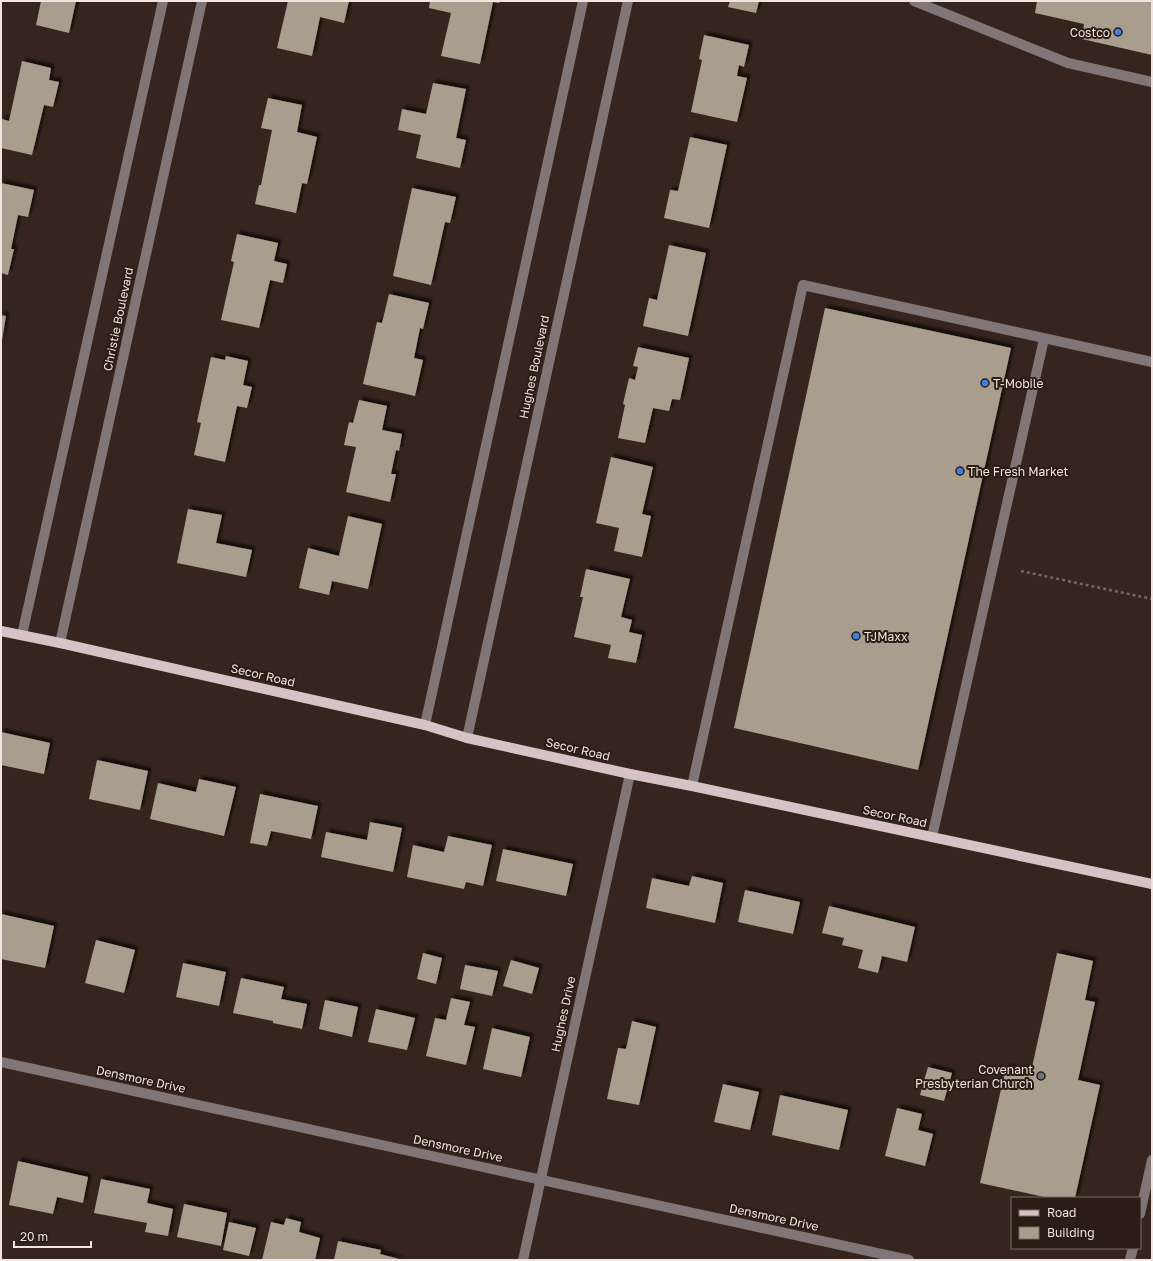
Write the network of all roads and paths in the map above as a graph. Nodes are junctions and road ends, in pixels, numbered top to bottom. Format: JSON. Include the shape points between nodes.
{"nodes":[{"id":1,"x":163,"y":1,"type":"edge"},
{"id":2,"x":202,"y":1,"type":"edge"},
{"id":3,"x":583,"y":1,"type":"edge"},
{"id":4,"x":628,"y":1,"type":"edge"},
{"id":5,"x":914,"y":1,"type":"edge"},
{"id":6,"x":1152,"y":82,"type":"edge"},
{"id":7,"x":1044,"y":339,"type":"junction"},
{"id":8,"x":1152,"y":362,"type":"edge"},
{"id":9,"x":1021,"y":571,"type":"dead end"},
{"id":10,"x":1152,"y":599,"type":"edge"},
{"id":11,"x":1,"y":631,"type":"edge"},
{"id":12,"x":22,"y":635,"type":"junction"},
{"id":13,"x":60,"y":643,"type":"junction"},
{"id":14,"x":425,"y":725,"type":"junction"},
{"id":15,"x":466,"y":738,"type":"junction"},
{"id":16,"x":630,"y":774,"type":"junction"},
{"id":17,"x":692,"y":786,"type":"junction"},
{"id":18,"x":932,"y":837,"type":"junction"},
{"id":19,"x":1152,"y":884,"type":"edge"},
{"id":20,"x":1,"y":1062,"type":"edge"},
{"id":21,"x":1152,"y":1160,"type":"edge"},
{"id":22,"x":540,"y":1179,"type":"junction"},
{"id":23,"x":1141,"y":1210,"type":"edge"},
{"id":24,"x":1133,"y":1249,"type":"edge"},
{"id":25,"x":523,"y":1260,"type":"edge"},
{"id":26,"x":909,"y":1260,"type":"edge"},
{"id":27,"x":1130,"y":1260,"type":"edge"}],
"edges":[{"from":1,"to":12,"type":"street","name":"Christie Boulevard"},
{"from":2,"to":13,"type":"street","name":"Christie Boulevard"},
{"from":3,"to":14,"type":"street"},
{"from":4,"to":15,"type":"street","name":"Hughes Boulevard"},
{"from":5,"to":6,"type":"street","via":[[1068,63]]},
{"from":7,"to":8,"type":"street"},
{"from":7,"to":17,"type":"street","via":[[803,285]]},
{"from":7,"to":18,"type":"street"},
{"from":9,"to":10,"type":"path"},
{"from":11,"to":12,"type":"main road","name":"Secor Road"},
{"from":12,"to":13,"type":"main road","name":"Secor Road"},
{"from":13,"to":14,"type":"main road","name":"Secor Road"},
{"from":14,"to":15,"type":"main road","name":"Secor Road"},
{"from":15,"to":16,"type":"main road","name":"Secor Road"},
{"from":16,"to":17,"type":"main road","name":"Secor Road"},
{"from":16,"to":22,"type":"street","name":"Hughes Drive"},
{"from":17,"to":18,"type":"main road","name":"Secor Road"},
{"from":18,"to":19,"type":"main road","name":"Secor Road"},
{"from":20,"to":22,"type":"street","name":"Densmore Drive"},
{"from":21,"to":23,"type":"street"},
{"from":22,"to":25,"type":"street","name":"Hughes Drive"},
{"from":22,"to":26,"type":"street","name":"Densmore Drive"},
{"from":24,"to":27,"type":"street"}]}
